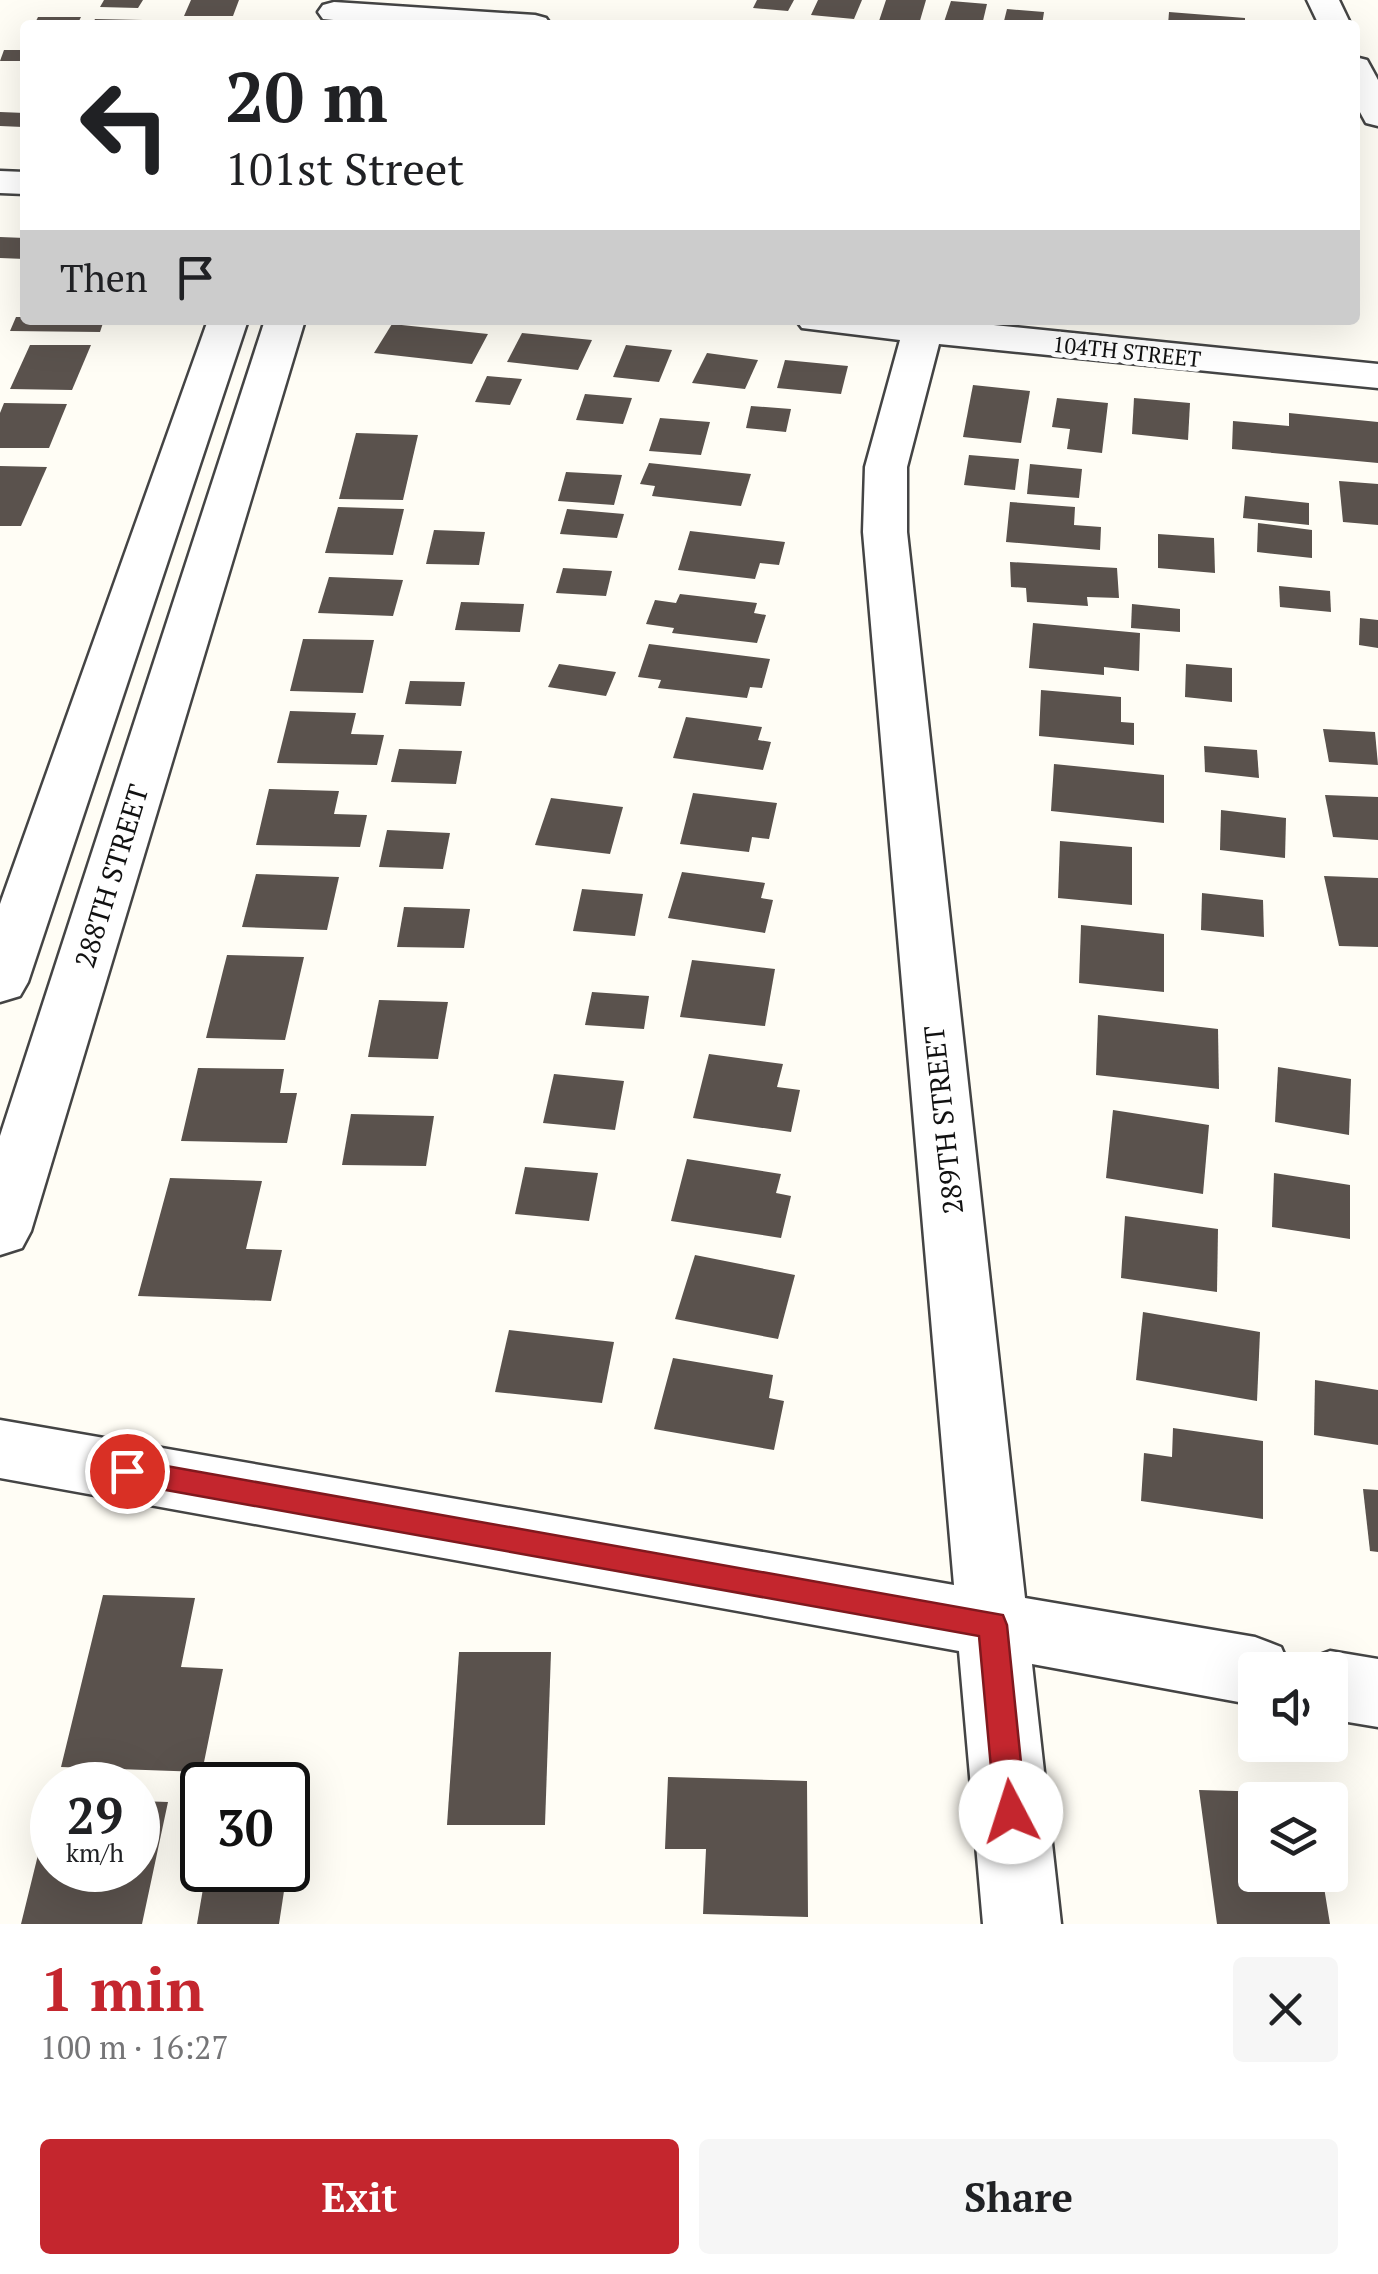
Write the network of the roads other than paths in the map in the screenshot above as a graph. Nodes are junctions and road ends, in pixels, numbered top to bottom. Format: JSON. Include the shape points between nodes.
{"nodes":[{"id":1,"x":334,"y":12,"type":"edge"},
{"id":2,"x":381,"y":12,"type":"edge"},
{"id":3,"x":476,"y":20,"type":"edge"},
{"id":4,"x":226,"y":325,"type":"edge"},
{"id":5,"x":283,"y":325,"type":"edge"},
{"id":6,"x":924,"y":325,"type":"edge"},
{"id":7,"x":1184,"y":325,"type":"edge"},
{"id":8,"x":1378,"y":344,"type":"edge"},
{"id":9,"x":1378,"y":376,"type":"edge"},
{"id":10,"x":159,"y":521,"type":"junction"},
{"id":11,"x":222,"y":522,"type":"junction"},
{"id":12,"x":36,"y":878,"type":"junction"},
{"id":13,"x":110,"y":880,"type":"junction"},
{"id":14,"x":0,"y":982,"type":"edge"},
{"id":15,"x":0,"y":1231,"type":"edge"},
{"id":16,"x":0,"y":1448,"type":"edge"},
{"id":17,"x":992,"y":1625,"type":"junction"},
{"id":18,"x":1238,"y":1669,"type":"edge"},
{"id":19,"x":1348,"y":1688,"type":"edge"},
{"id":20,"x":1378,"y":1693,"type":"edge"},
{"id":21,"x":1022,"y":1924,"type":"edge"}],
"edges":[{"from":1,"to":2,"type":"street"},
{"from":2,"to":3,"type":"street"},
{"from":4,"to":10,"type":"street"},
{"from":5,"to":11,"type":"street","name":"288TH STREET"},
{"from":6,"to":9,"type":"street","name":"104TH STREET"},
{"from":6,"to":17,"type":"street","name":"289TH STREET","via":[[886,467],[885,532]]},
{"from":7,"to":8,"type":"street","name":"104TH STREET"},
{"from":10,"to":11,"type":"street"},
{"from":10,"to":12,"type":"street"},
{"from":11,"to":13,"type":"street","name":"288TH STREET"},
{"from":12,"to":13,"type":"street"},
{"from":12,"to":14,"type":"street"},
{"from":13,"to":15,"type":"street","name":"288TH STREET"},
{"from":16,"to":17,"type":"street"},
{"from":17,"to":18,"type":"street"},
{"from":17,"to":21,"type":"street","name":"289TH STREET"},
{"from":19,"to":20,"type":"street"}]}
